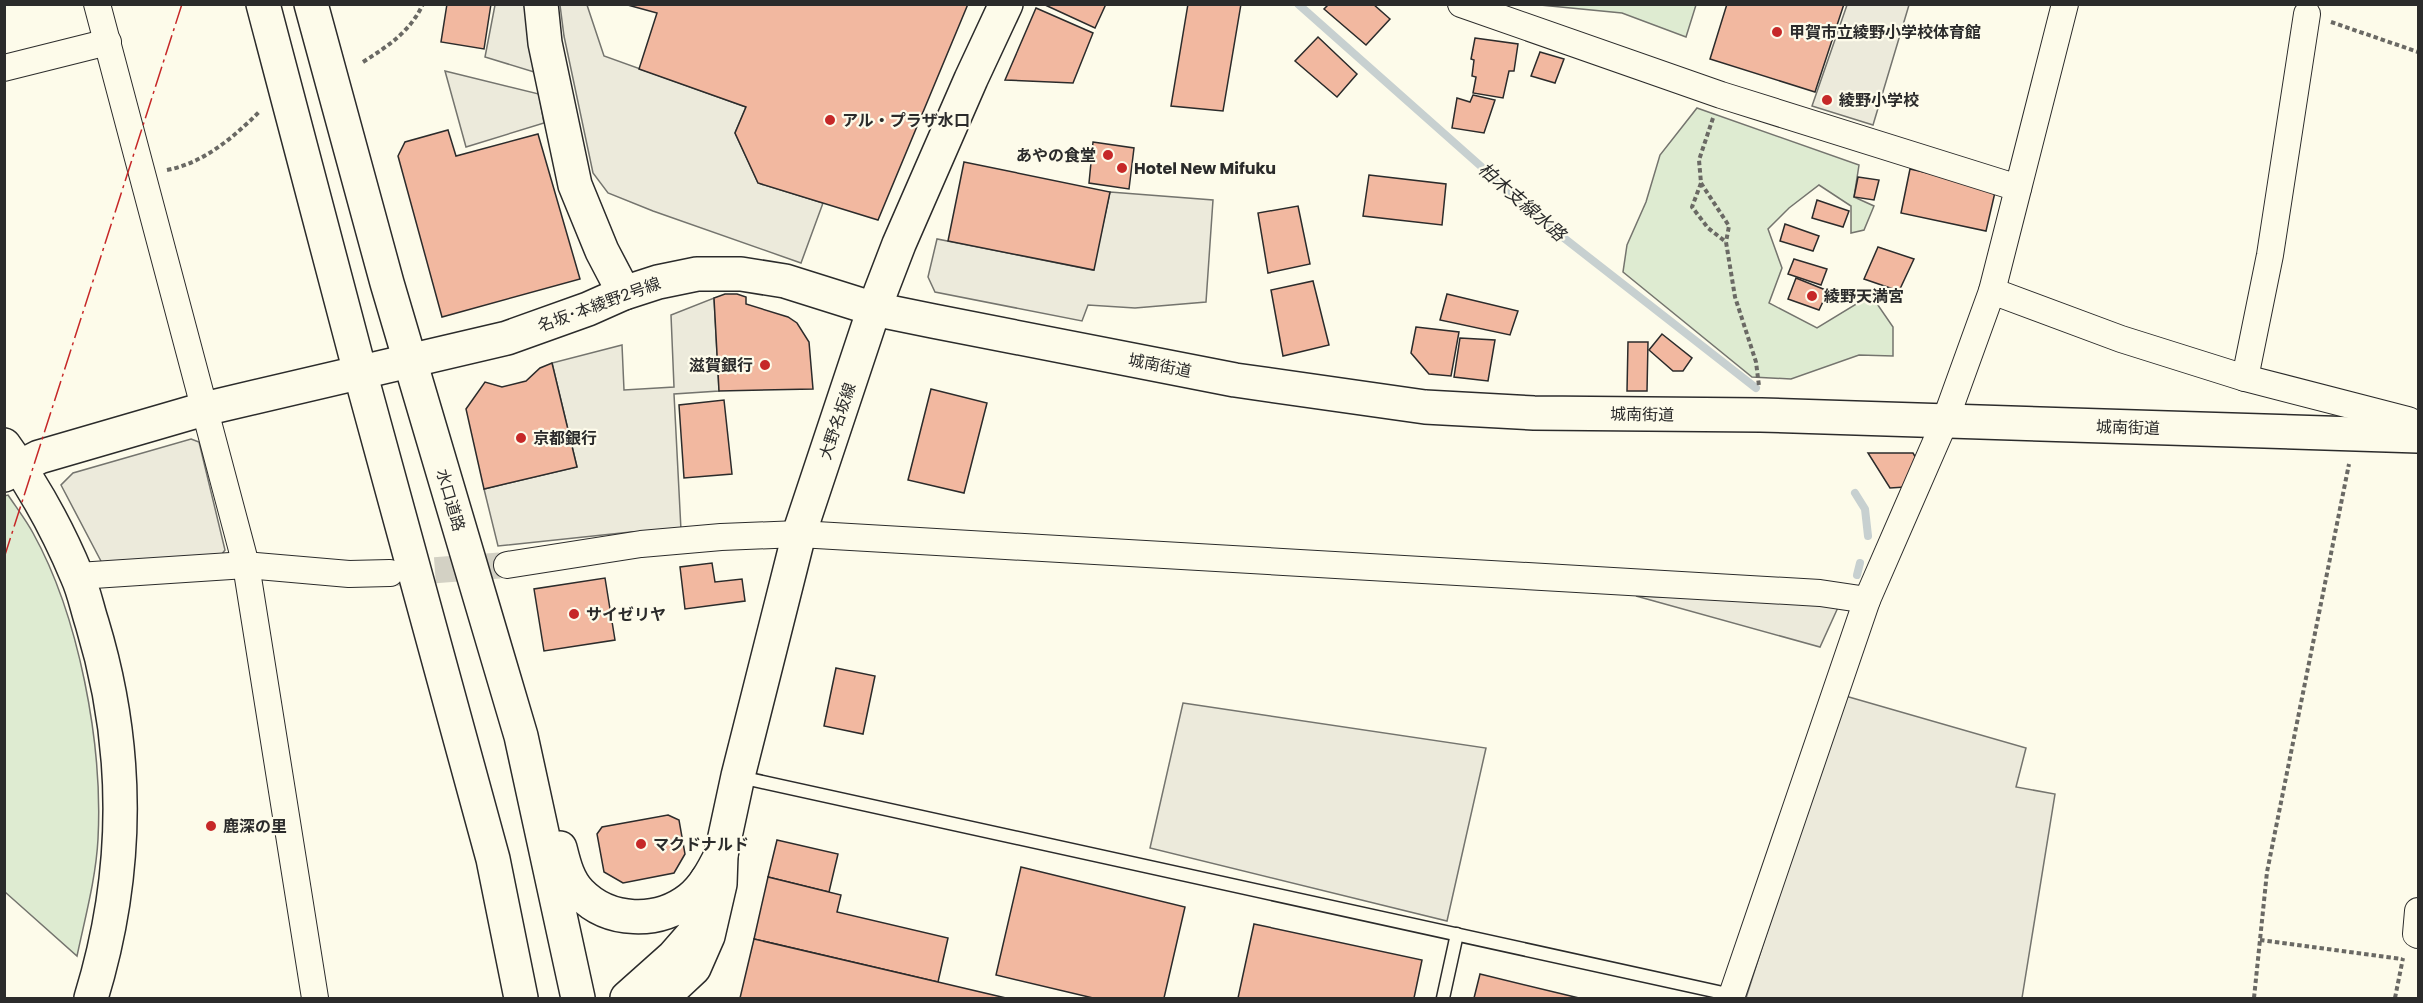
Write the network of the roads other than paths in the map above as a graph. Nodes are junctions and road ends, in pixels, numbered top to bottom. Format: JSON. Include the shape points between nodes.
{"nodes":[{"id":1,"x":97,"y":4,"type":"edge"},
{"id":2,"x":263,"y":4,"type":"edge"},
{"id":3,"x":311,"y":4,"type":"edge"},
{"id":4,"x":541,"y":4,"type":"edge"},
{"id":5,"x":1006,"y":4,"type":"edge"},
{"id":6,"x":1461,"y":4,"type":"edge"},
{"id":7,"x":2065,"y":4,"type":"edge"},
{"id":8,"x":2307,"y":14,"type":"road end"},
{"id":9,"x":108,"y":42,"type":"junction"},
{"id":10,"x":4,"y":68,"type":"edge"},
{"id":11,"x":2018,"y":188,"type":"junction"},
{"id":12,"x":1992,"y":291,"type":"junction"},
{"id":13,"x":624,"y":293,"type":"junction"},
{"id":14,"x":874,"y":309,"type":"junction"},
{"id":15,"x":410,"y":361,"type":"junction"},
{"id":16,"x":360,"y":372,"type":"junction"},
{"id":17,"x":2245,"y":378,"type":"junction"},
{"id":18,"x":204,"y":409,"type":"junction"},
{"id":19,"x":1945,"y":421,"type":"junction"},
{"id":20,"x":2418,"y":425,"type":"edge"},
{"id":21,"x":2418,"y":436,"type":"edge"},
{"id":22,"x":9,"y":462,"type":"edge"},
{"id":23,"x":799,"y":534,"type":"junction"},
{"id":24,"x":246,"y":565,"type":"junction"},
{"id":25,"x":507,"y":565,"type":"tunnel mouth"},
{"id":26,"x":390,"y":573,"type":"tunnel mouth"},
{"id":27,"x":78,"y":576,"type":"junction"},
{"id":28,"x":1868,"y":600,"type":"junction"},
{"id":29,"x":521,"y":736,"type":"junction"},
{"id":30,"x":738,"y":776,"type":"junction"},
{"id":31,"x":714,"y":868,"type":"junction"},
{"id":32,"x":1457,"y":934,"type":"junction"},
{"id":33,"x":1732,"y":997,"type":"edge"},
{"id":34,"x":91,"y":999,"type":"edge"},
{"id":35,"x":315,"y":999,"type":"edge"},
{"id":36,"x":521,"y":999,"type":"edge"},
{"id":37,"x":578,"y":999,"type":"edge"},
{"id":38,"x":627,"y":999,"type":"edge"},
{"id":39,"x":662,"y":999,"type":"edge"},
{"id":40,"x":1443,"y":999,"type":"edge"}],
"edges":[{"from":1,"to":9,"type":"street"},
{"from":2,"to":16,"type":"main road"},
{"from":3,"to":15,"type":"main road","name":"水口道路"},
{"from":4,"to":13,"type":"main road","via":[[545,43],[575,185]]},
{"from":5,"to":14,"type":"main road","name":"大野名坂線"},
{"from":6,"to":11,"type":"street","via":[[1721,95]]},
{"from":7,"to":11,"type":"street"},
{"from":8,"to":17,"type":"street","via":[[2270,255]]},
{"from":9,"to":10,"type":"street"},
{"from":9,"to":18,"type":"street"},
{"from":11,"to":12,"type":"street"},
{"from":12,"to":17,"type":"street","via":[[2121,339]]},
{"from":12,"to":19,"type":"street"},
{"from":13,"to":14,"type":"main road","name":"名坂･本綾野2号線","via":[[697,274],[741,274],[784,281]]},
{"from":13,"to":15,"type":"main road","name":"名坂･本綾野2号線","via":[[507,338]]},
{"from":14,"to":19,"type":"main road","name":"城南街道","via":[[1235,380],[1425,407],[1534,413]]},
{"from":14,"to":23,"type":"main road","name":"大野名坂線"},
{"from":15,"to":16,"type":"main road","name":"名坂･本綾野2号線"},
{"from":15,"to":29,"type":"main road","name":"水口道路"},
{"from":16,"to":18,"type":"main road","name":"名坂･本綾野2号線"},
{"from":16,"to":36,"type":"main road","via":[[490,849]]},
{"from":17,"to":20,"type":"street"},
{"from":18,"to":22,"type":"main road","name":"名坂･本綾野2号線","via":[[39,457]]},
{"from":18,"to":24,"type":"street"},
{"from":19,"to":21,"type":"main road","name":"城南街道"},
{"from":19,"to":28,"type":"street"},
{"from":22,"to":27,"type":"main road","via":[[32,486]]},
{"from":23,"to":25,"type":"street","via":[[641,544]]},
{"from":23,"to":28,"type":"street","via":[[1820,593]]},
{"from":23,"to":30,"type":"main road","name":"大野名坂線"},
{"from":24,"to":26,"type":"street","via":[[349,574]]},
{"from":24,"to":27,"type":"street"},
{"from":24,"to":35,"type":"street"},
{"from":27,"to":34,"type":"main road","via":[[115,719],[122,793],[113,917]]},
{"from":28,"to":33,"type":"street"},
{"from":29,"to":31,"type":"main road","via":[[550,813],[566,872],[580,893],[599,907],[622,917],[669,912],[690,899]]},
{"from":29,"to":37,"type":"main road","name":"水口道路"},
{"from":30,"to":31,"type":"main road","name":"大野名坂線"},
{"from":30,"to":32,"type":"lane"},
{"from":31,"to":38,"type":"main road","via":[[694,933]]},
{"from":31,"to":39,"type":"main road","via":[[720,884],[708,936],[694,968]]},
{"from":32,"to":33,"type":"lane"},
{"from":32,"to":40,"type":"lane"}]}
